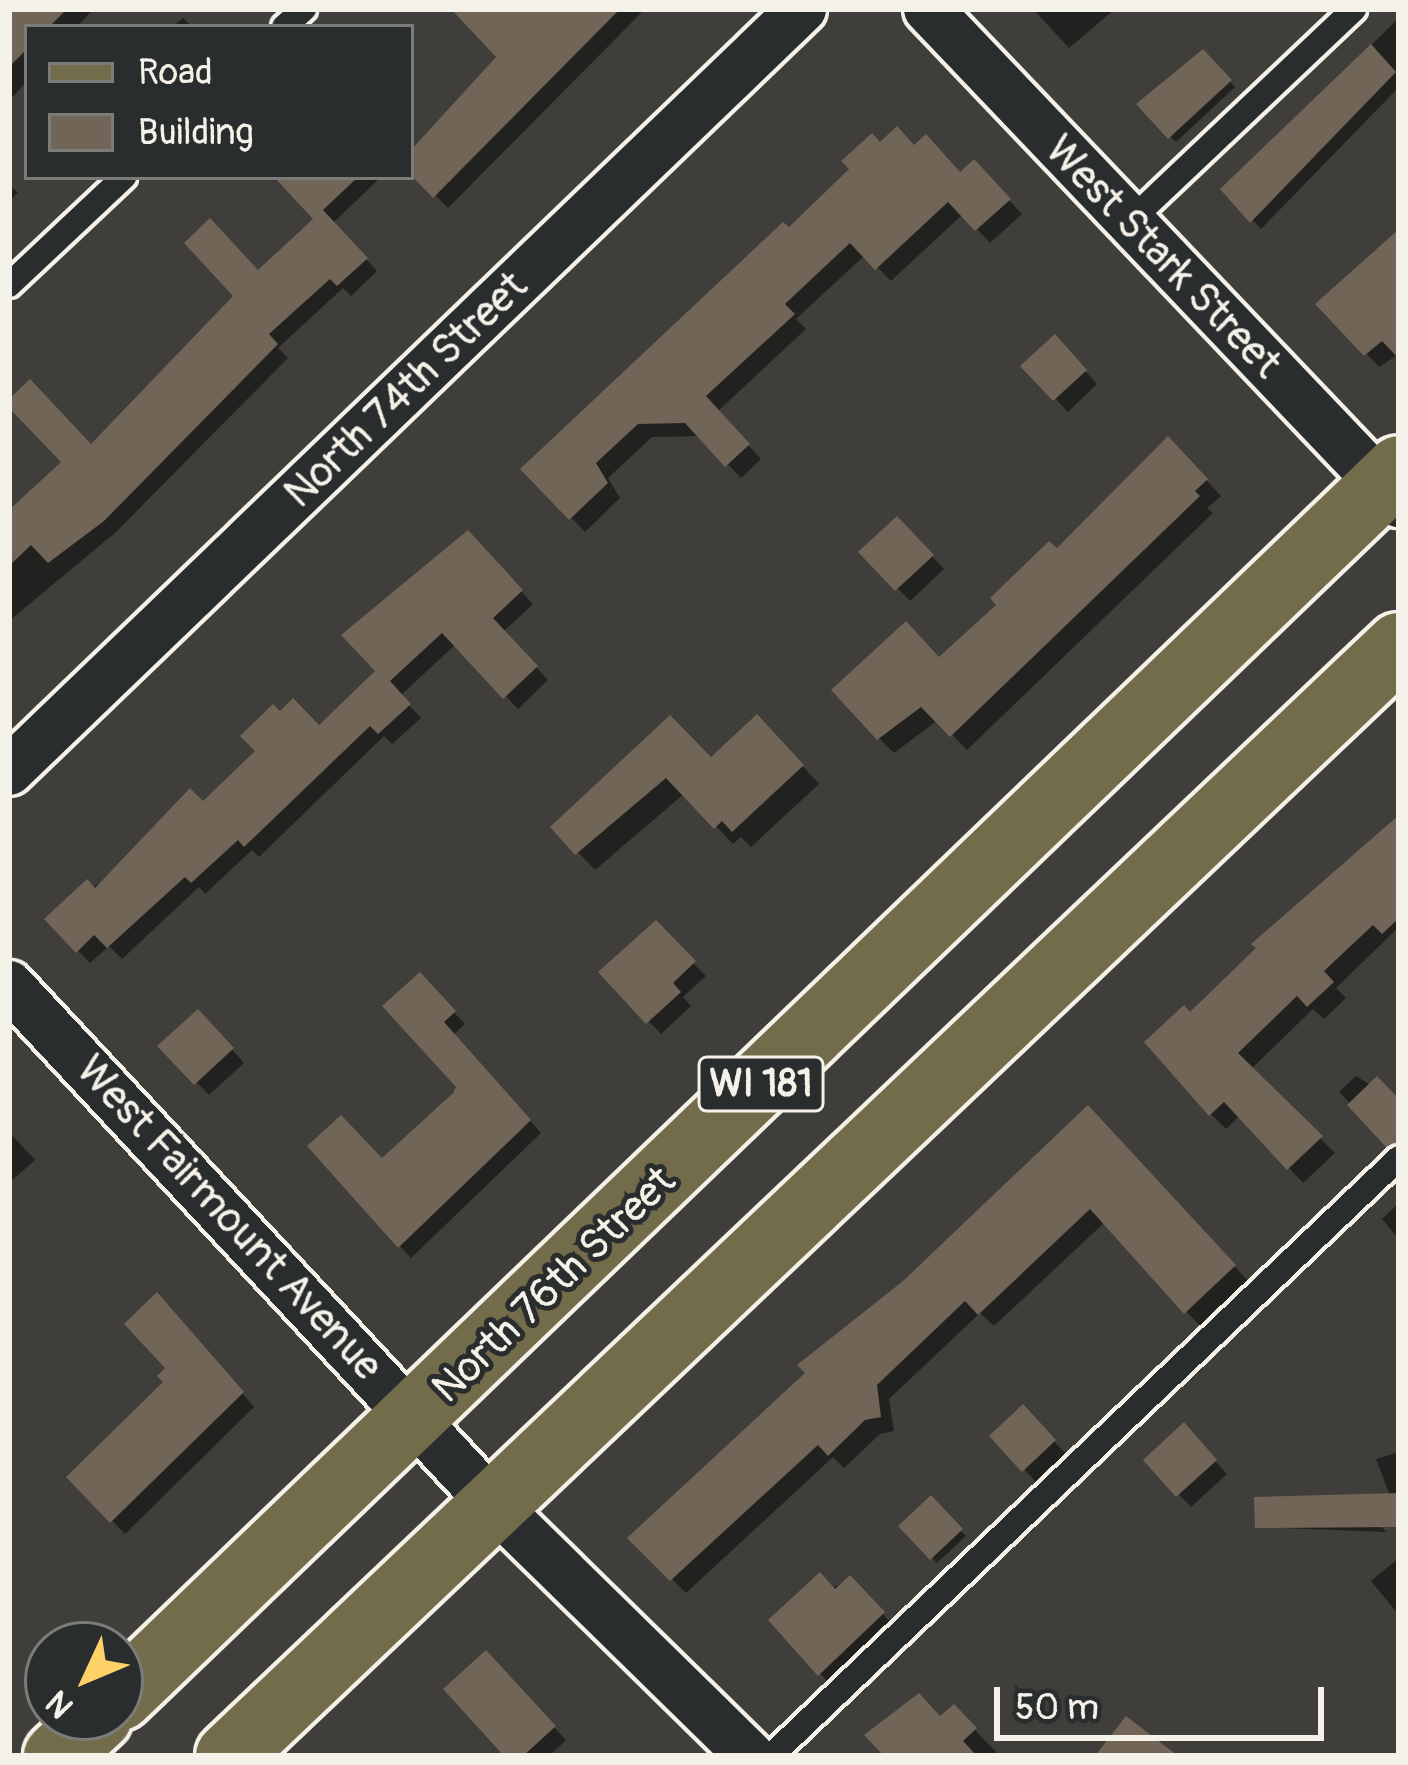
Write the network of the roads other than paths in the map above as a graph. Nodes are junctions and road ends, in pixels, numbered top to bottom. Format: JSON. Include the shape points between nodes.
{"nodes":[{"id":1,"x":802,"y":9,"type":"edge"},
{"id":2,"x":928,"y":9,"type":"edge"},
{"id":3,"x":1354,"y":9,"type":"edge"},
{"id":4,"x":121,"y":180,"type":"edge"},
{"id":5,"x":1129,"y":222,"type":"junction"},
{"id":6,"x":9,"y":285,"type":"edge"},
{"id":7,"x":1393,"y":486,"type":"edge"},
{"id":8,"x":1399,"y":646,"type":"edge"},
{"id":9,"x":9,"y":771,"type":"edge"},
{"id":10,"x":9,"y":985,"type":"edge"},
{"id":11,"x":1399,"y":1158,"type":"edge"},
{"id":12,"x":417,"y":1416,"type":"junction"},
{"id":13,"x":495,"y":1506,"type":"junction"},
{"id":14,"x":144,"y":1674,"type":"edge"},
{"id":15,"x":229,"y":1756,"type":"edge"},
{"id":16,"x":750,"y":1756,"type":"edge"},
{"id":17,"x":771,"y":1756,"type":"edge"}],
"edges":[{"from":1,"to":9,"type":"street","name":"North 74th Street"},
{"from":2,"to":5,"type":"street","name":"West Stark Street"},
{"from":3,"to":5,"type":"lane"},
{"from":4,"to":6,"type":"lane"},
{"from":5,"to":7,"type":"street","name":"West Stark Street"},
{"from":7,"to":12,"type":"main road","name":"North 76th Street","number":"WI 181"},
{"from":8,"to":13,"type":"main road","number":"WI 181"},
{"from":10,"to":12,"type":"street","name":"West Fairmount Avenue"},
{"from":11,"to":17,"type":"lane"},
{"from":12,"to":13,"type":"street","name":"West Fairmount Avenue"},
{"from":12,"to":14,"type":"main road","name":"North 76th Street","number":"WI 181"},
{"from":13,"to":15,"type":"main road","number":"WI 181"},
{"from":13,"to":16,"type":"street","name":"West Fairmount Avenue"}]}
